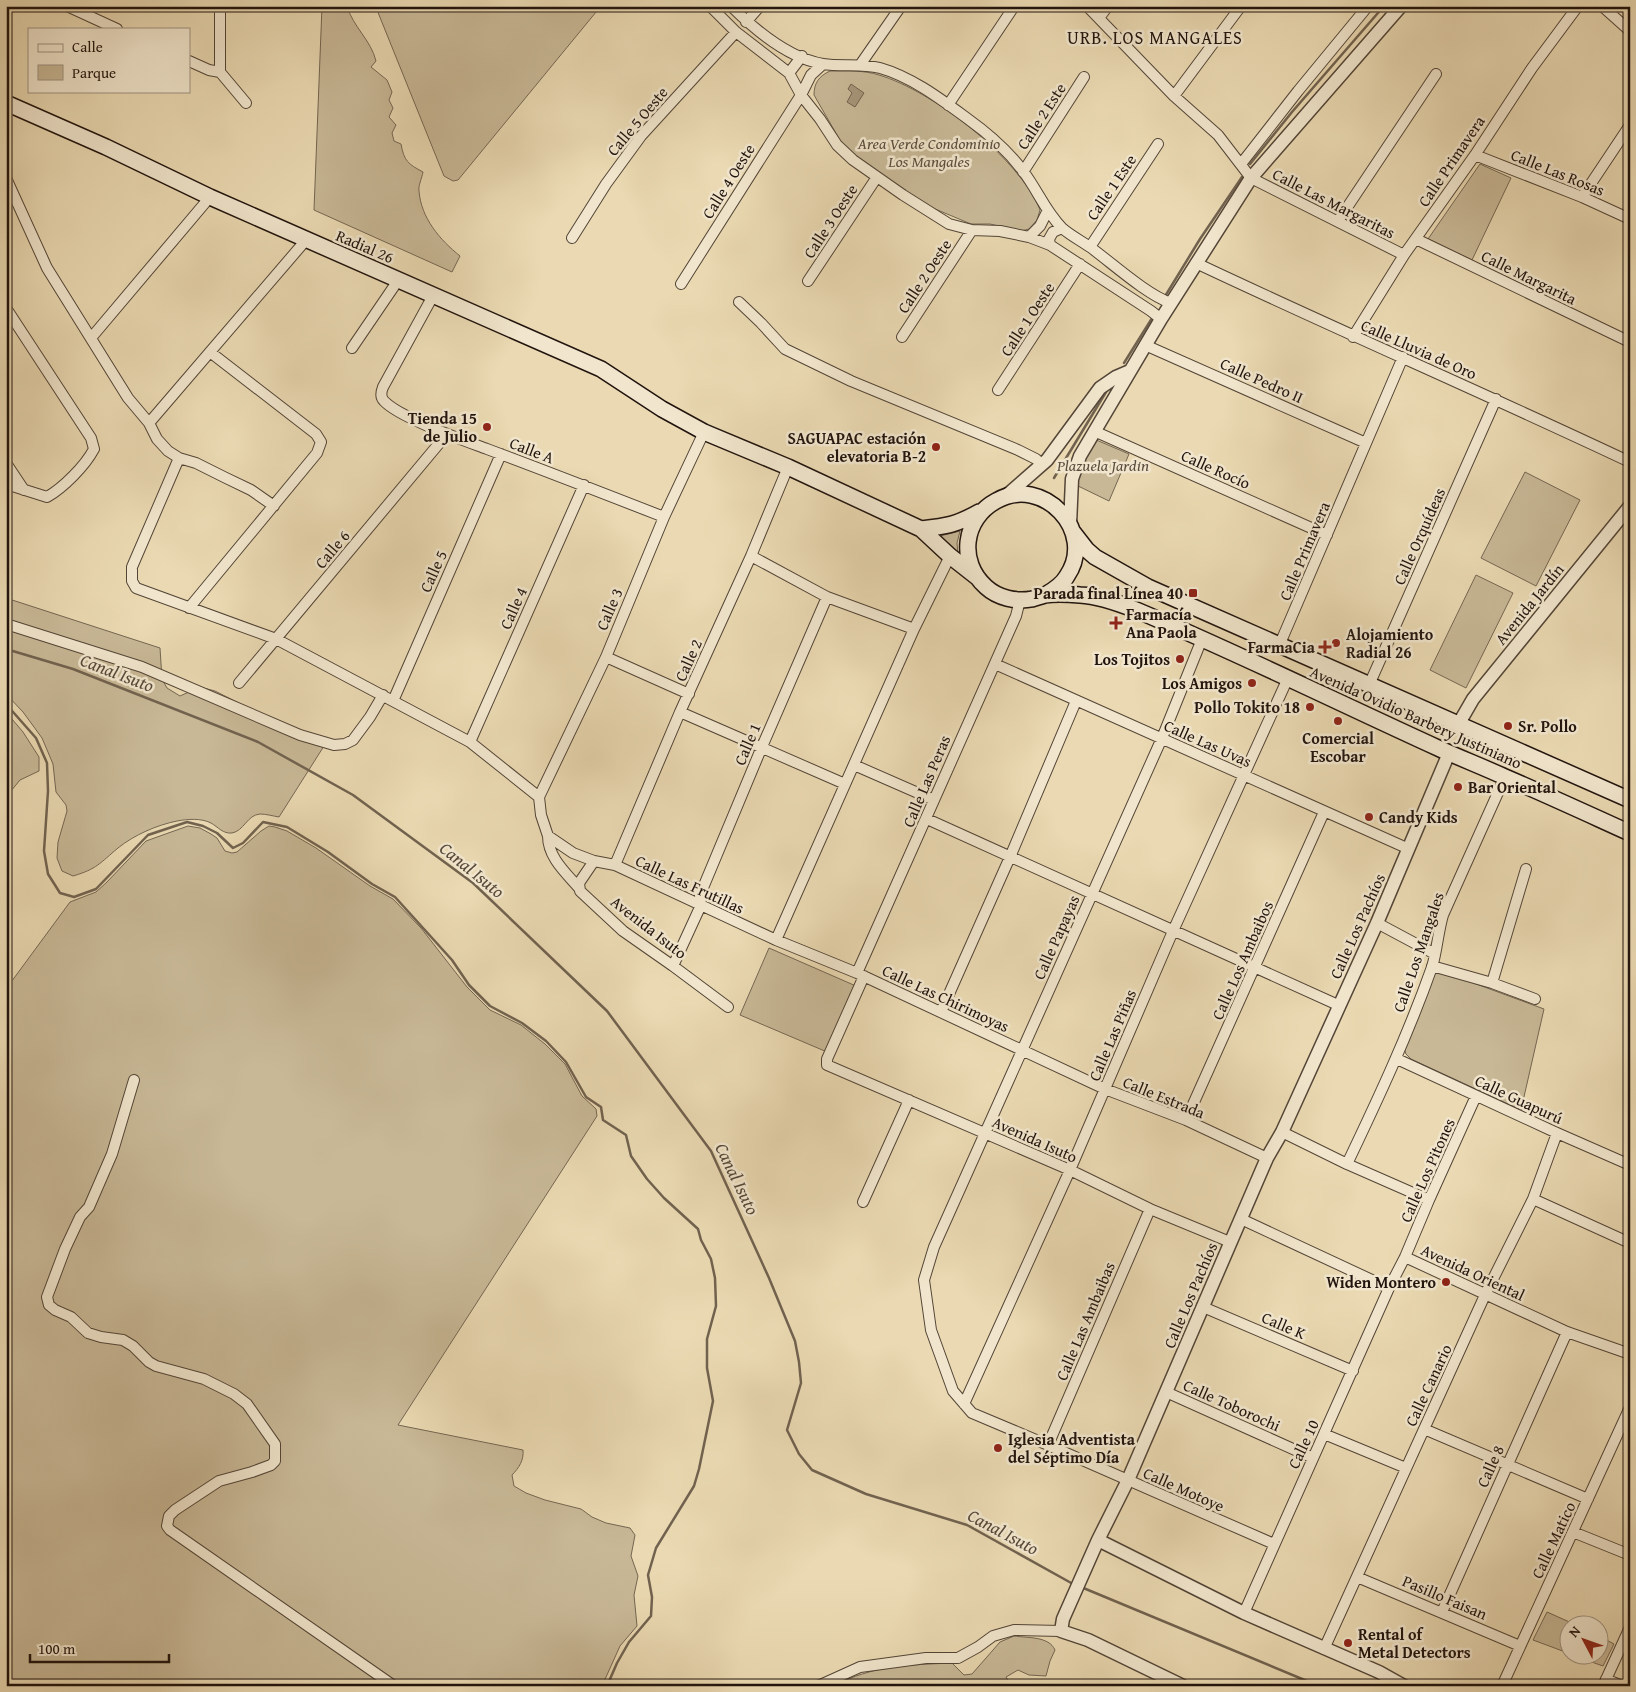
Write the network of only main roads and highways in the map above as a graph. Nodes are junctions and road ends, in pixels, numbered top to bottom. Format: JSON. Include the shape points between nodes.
{"nodes":[{"id":1,"x":6,"y":103,"type":"edge"},
{"id":2,"x":987,"y":507,"type":"junction"},
{"id":3,"x":1071,"y":528,"type":"junction"},
{"id":4,"x":921,"y":529,"type":"junction"},
{"id":5,"x":978,"y":578,"type":"junction"},
{"id":6,"x":1148,"y":588,"type":"junction"},
{"id":7,"x":1045,"y":595,"type":"junction"},
{"id":8,"x":1133,"y":609,"type":"junction"},
{"id":9,"x":1630,"y":800,"type":"edge"},
{"id":10,"x":1630,"y":833,"type":"edge"}],
"edges":[{"from":1,"to":4,"type":"main road","name":"Radial 26","via":[[306,240],[601,369],[704,432]]},
{"from":2,"to":3,"type":"main road","via":[[1006,496],[1037,496],[1062,512]]},
{"from":2,"to":4,"type":"main road","via":[[950,526]]},
{"from":2,"to":5,"type":"main road","via":[[970,527],[967,542]]},
{"from":3,"to":6,"type":"main road","name":"Avenida Ovidio Barbery Justiniano","via":[[1095,557]]},
{"from":3,"to":7,"type":"main road","via":[[1075,559],[1058,587]]},
{"from":4,"to":5,"type":"main road"},
{"from":5,"to":7,"type":"main road","via":[[986,587],[1008,599],[1033,599]]},
{"from":6,"to":8,"type":"main road","via":[[1135,595]]},
{"from":6,"to":9,"type":"main road","name":"Avenida Ovidio Barbery Justiniano"},
{"from":7,"to":8,"type":"main road","name":"Avenida Ovidio Barbery Justiniano","via":[[1081,595]]},
{"from":8,"to":10,"type":"main road","name":"Avenida Ovidio Barbery Justiniano"}]}
